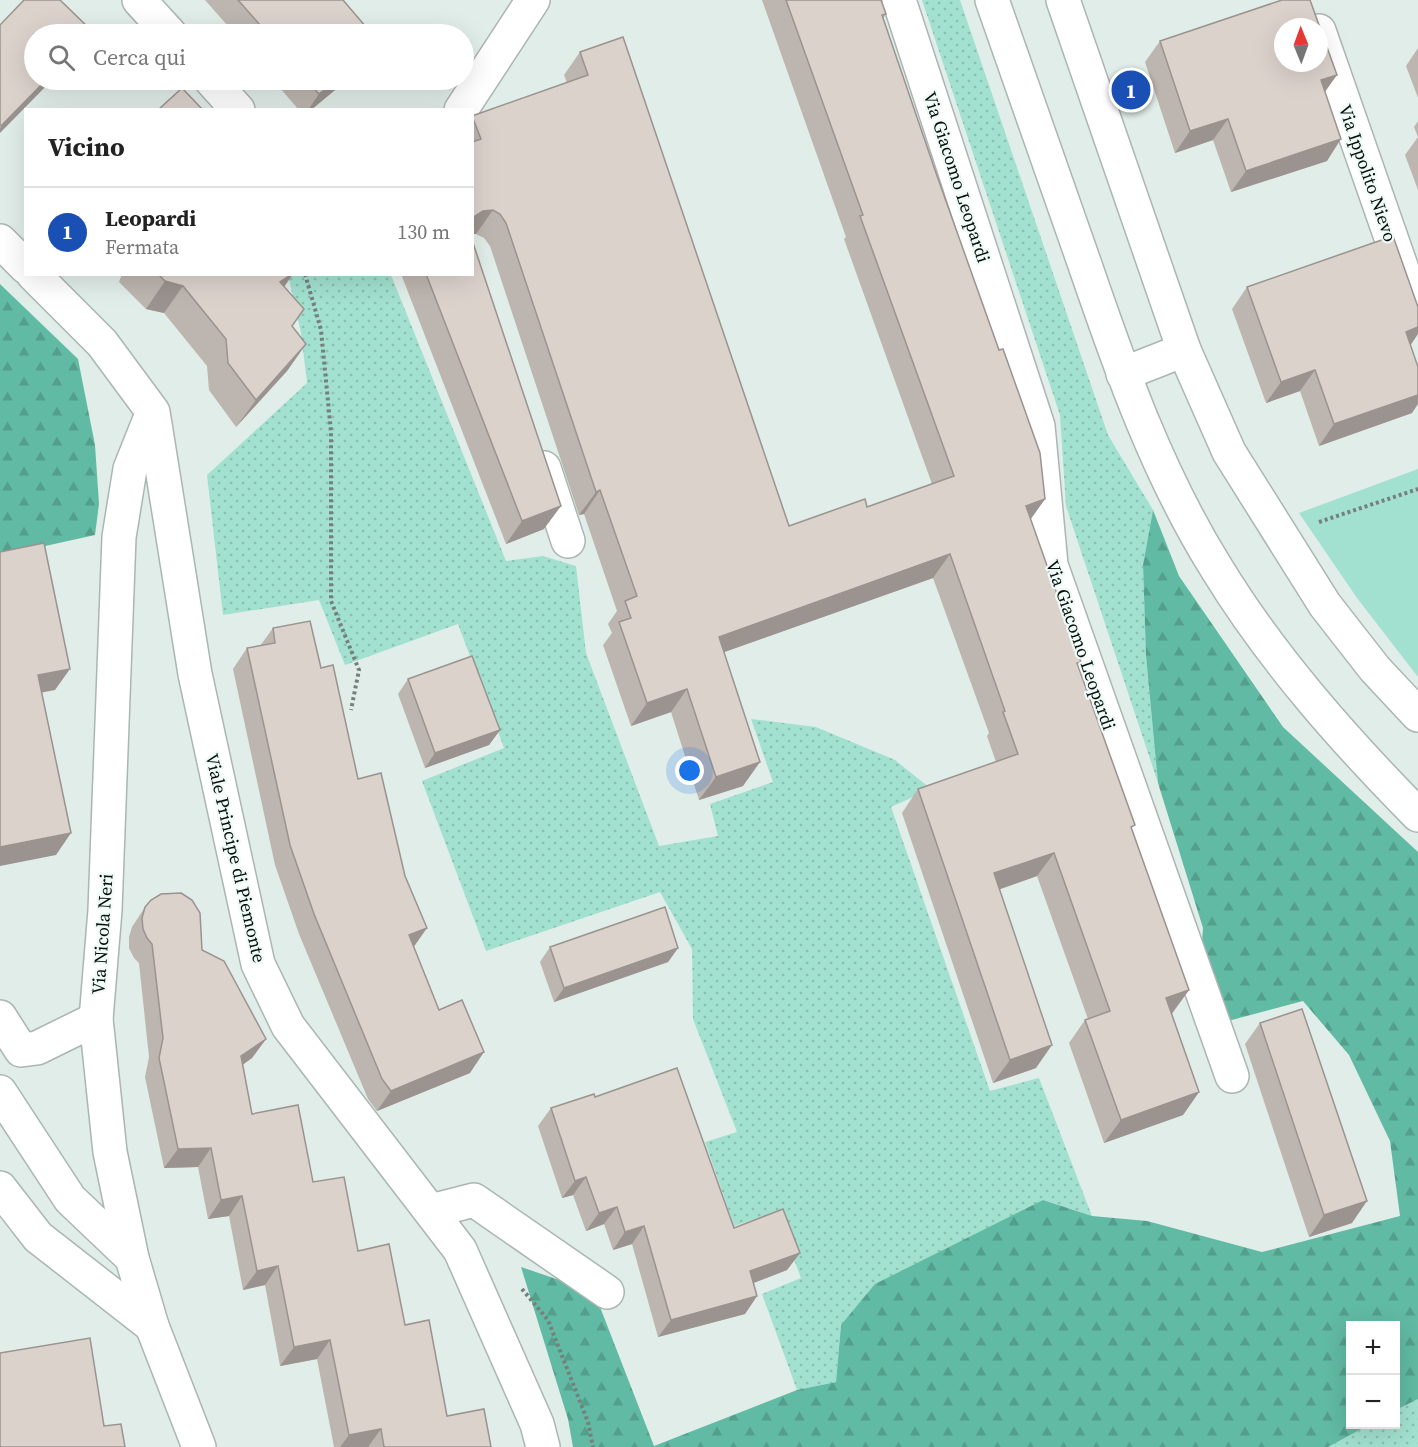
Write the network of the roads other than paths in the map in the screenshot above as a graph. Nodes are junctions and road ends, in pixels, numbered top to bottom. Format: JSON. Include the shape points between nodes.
{"nodes":[{"id":1,"x":139,"y":0,"type":"edge"},
{"id":2,"x":533,"y":0,"type":"edge"},
{"id":3,"x":899,"y":0,"type":"edge"},
{"id":4,"x":992,"y":0,"type":"edge"},
{"id":5,"x":1063,"y":0,"type":"edge"},
{"id":6,"x":1308,"y":0,"type":"edge"},
{"id":7,"x":1314,"y":18,"type":"edge"},
{"id":8,"x":161,"y":24,"type":"edge"},
{"id":9,"x":1328,"y":57,"type":"edge"},
{"id":10,"x":220,"y":90,"type":"edge"},
{"id":11,"x":236,"y":108,"type":"edge"},
{"id":12,"x":462,"y":108,"type":"edge"},
{"id":13,"x":0,"y":241,"type":"edge"},
{"id":14,"x":24,"y":265,"type":"edge"},
{"id":15,"x":35,"y":276,"type":"edge"},
{"id":16,"x":1418,"y":315,"type":"edge"},
{"id":17,"x":1184,"y":350,"type":"junction"},
{"id":18,"x":1123,"y":374,"type":"junction"},
{"id":19,"x":153,"y":412,"type":"junction"},
{"id":20,"x":535,"y":441,"type":"edge"},
{"id":21,"x":568,"y":541,"type":"dead end"},
{"id":22,"x":1418,"y":715,"type":"edge"},
{"id":23,"x":1418,"y":815,"type":"edge"},
{"id":24,"x":0,"y":1017,"type":"edge"},
{"id":25,"x":96,"y":1019,"type":"junction"},
{"id":26,"x":1232,"y":1076,"type":"dead end"},
{"id":27,"x":0,"y":1092,"type":"edge"},
{"id":28,"x":0,"y":1188,"type":"edge"},
{"id":29,"x":432,"y":1211,"type":"junction"},
{"id":30,"x":132,"y":1258,"type":"junction"},
{"id":31,"x":607,"y":1292,"type":"dead end"},
{"id":32,"x":152,"y":1326,"type":"junction"},
{"id":33,"x":200,"y":1447,"type":"edge"},
{"id":34,"x":543,"y":1447,"type":"edge"}],
"edges":[{"from":1,"to":8,"type":"street"},
{"from":2,"to":12,"type":"street"},
{"from":3,"to":26,"type":"street","name":"Via Giacomo Leopardi","via":[[1038,426],[1051,565]]},
{"from":4,"to":18,"type":"street"},
{"from":5,"to":17,"type":"street"},
{"from":6,"to":7,"type":"street"},
{"from":9,"to":16,"type":"street","name":"Via Ippolito Nievo"},
{"from":10,"to":11,"type":"street"},
{"from":13,"to":14,"type":"street"},
{"from":15,"to":19,"type":"street","name":"Viale Principe di Piemonte","via":[[102,343]]},
{"from":17,"to":18,"type":"street"},
{"from":17,"to":22,"type":"street","via":[[1229,452],[1280,536],[1375,669]]},
{"from":18,"to":23,"type":"street","via":[[1168,480],[1217,569],[1314,700]]},
{"from":19,"to":25,"type":"street","name":"Via Nicola Neri","via":[[130,469],[119,537],[105,910]]},
{"from":19,"to":29,"type":"street","name":"Viale Principe di Piemonte","via":[[195,674],[258,964],[288,1026]]},
{"from":20,"to":21,"type":"street"},
{"from":24,"to":25,"type":"street","via":[[21,1050],[38,1048]]},
{"from":25,"to":30,"type":"street","name":"Via Nicola Neri","via":[[110,1152]]},
{"from":27,"to":30,"type":"street","via":[[70,1198]]},
{"from":28,"to":32,"type":"street","via":[[38,1237]]},
{"from":29,"to":31,"type":"street","via":[[474,1200]]},
{"from":29,"to":34,"type":"street","name":"Viale Principe di Piemonte","via":[[460,1250],[537,1424]]},
{"from":30,"to":32,"type":"street","name":"Via Nicola Neri"},
{"from":32,"to":33,"type":"street","name":"Via Nicola Neri"}]}
